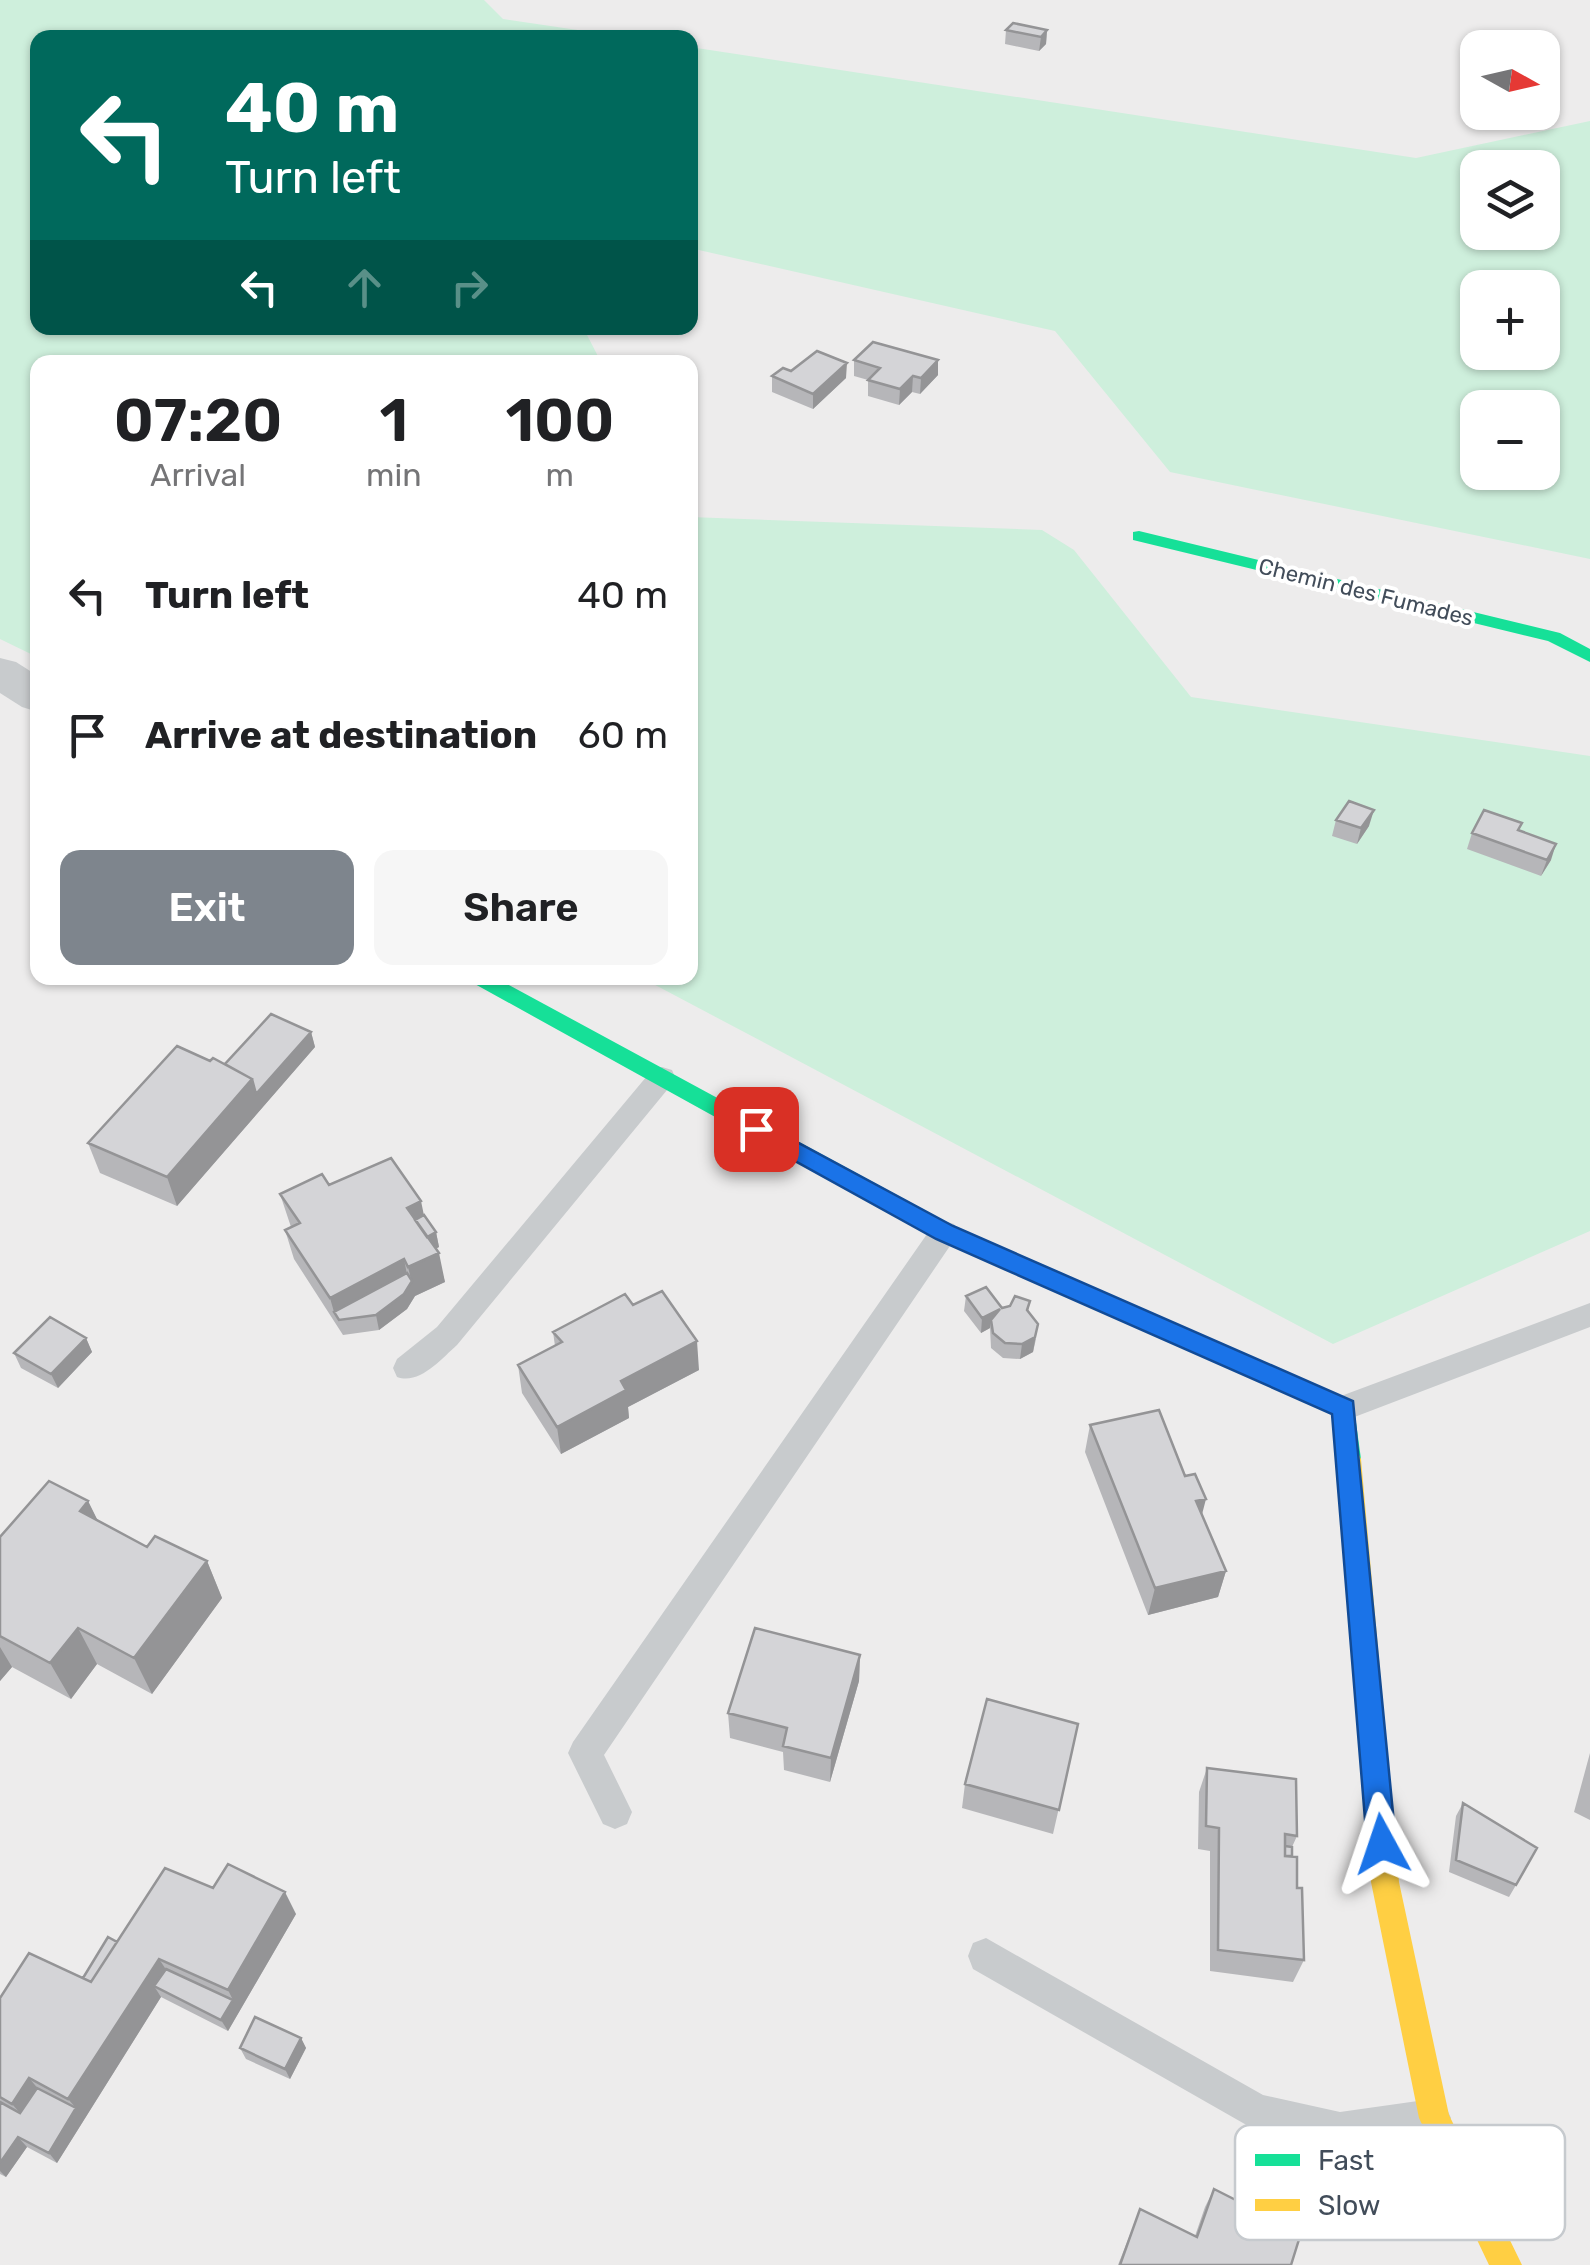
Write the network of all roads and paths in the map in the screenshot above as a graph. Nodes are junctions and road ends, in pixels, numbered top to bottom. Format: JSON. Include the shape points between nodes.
{"nodes":[{"id":1,"x":1140,"y":536,"type":"dead end"},
{"id":2,"x":1590,"y":656,"type":"edge"},
{"id":3,"x":0,"y":672,"type":"edge"},
{"id":4,"x":30,"y":692,"type":"edge"},
{"id":5,"x":493,"y":985,"type":"edge"},
{"id":6,"x":662,"y":1077,"type":"junction"},
{"id":7,"x":944,"y":1232,"type":"junction"},
{"id":8,"x":1590,"y":1315,"type":"edge"},
{"id":9,"x":408,"y":1368,"type":"dead end"},
{"id":10,"x":1344,"y":1408,"type":"junction"},
{"id":11,"x":616,"y":1812,"type":"dead end"},
{"id":12,"x":986,"y":1956,"type":"dead end"},
{"id":13,"x":1434,"y":2118,"type":"junction"},
{"id":14,"x":1314,"y":2125,"type":"edge"},
{"id":15,"x":1383,"y":2125,"type":"edge"},
{"id":16,"x":1437,"y":2125,"type":"edge"},
{"id":17,"x":1494,"y":2240,"type":"edge"},
{"id":18,"x":1506,"y":2265,"type":"edge"}],
"edges":[{"from":1,"to":2,"type":"street","name":"Chemin des Fumades","via":[[1554,637]]},
{"from":3,"to":4,"type":"street"},
{"from":5,"to":6,"type":"street"},
{"from":6,"to":7,"type":"street"},
{"from":6,"to":9,"type":"lane","via":[[446,1336]]},
{"from":7,"to":10,"type":"street"},
{"from":7,"to":11,"type":"lane","via":[[584,1753]]},
{"from":8,"to":10,"type":"lane"},
{"from":10,"to":13,"type":"street","via":[[1385,1882]]},
{"from":12,"to":14,"type":"lane","via":[[1257,2112]]},
{"from":13,"to":15,"type":"lane"},
{"from":13,"to":16,"type":"street"},
{"from":17,"to":18,"type":"street"}]}
